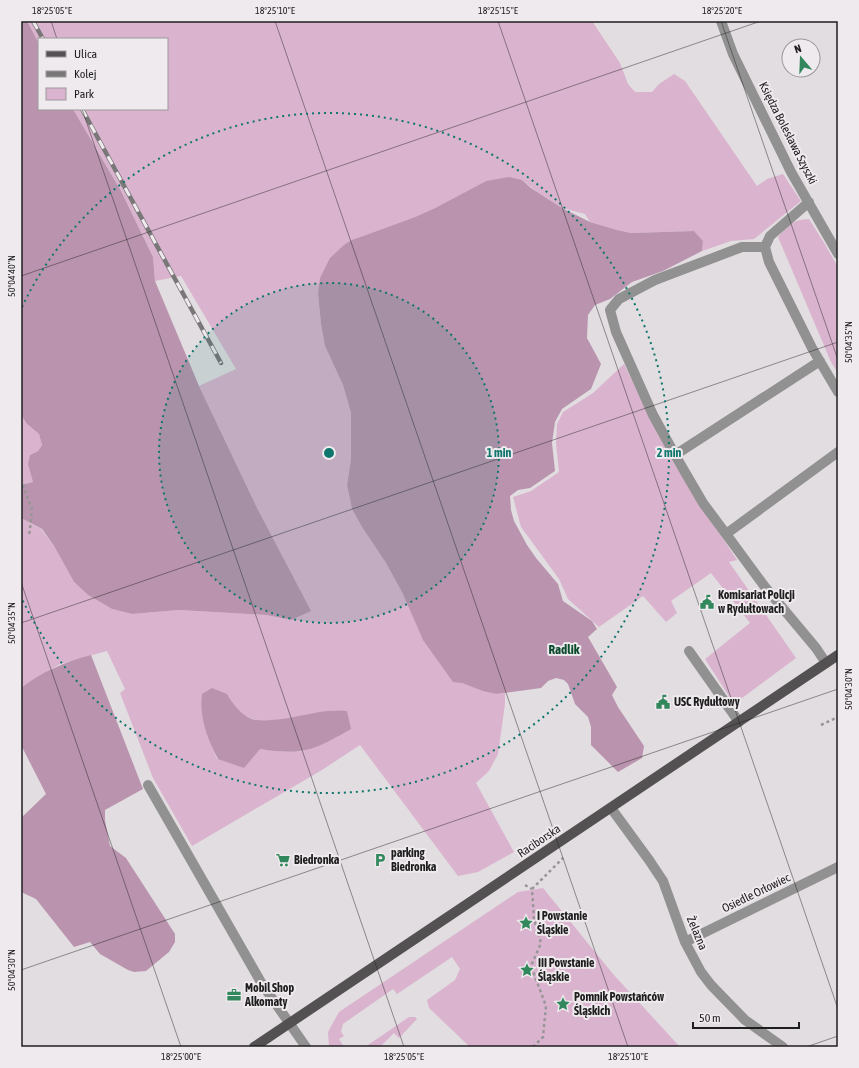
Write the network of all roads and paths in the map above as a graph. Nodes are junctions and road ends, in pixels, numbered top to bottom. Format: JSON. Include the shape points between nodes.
{"nodes":[{"id":1,"x":721,"y":21,"type":"edge"},
{"id":2,"x":809,"y":202,"type":"junction"},
{"id":3,"x":765,"y":247,"type":"junction"},
{"id":4,"x":838,"y":254,"type":"edge"},
{"id":5,"x":820,"y":362,"type":"junction"},
{"id":6,"x":838,"y":392,"type":"edge"},
{"id":7,"x":838,"y":452,"type":"edge"},
{"id":8,"x":675,"y":455,"type":"junction"},
{"id":9,"x":21,"y":479,"type":"edge"},
{"id":10,"x":726,"y":534,"type":"junction"},
{"id":11,"x":29,"y":538,"type":"dead end"},
{"id":12,"x":689,"y":651,"type":"dead end"},
{"id":13,"x":838,"y":655,"type":"edge"},
{"id":14,"x":826,"y":663,"type":"junction"},
{"id":15,"x":838,"y":717,"type":"edge"},
{"id":16,"x":740,"y":722,"type":"junction"},
{"id":17,"x":821,"y":725,"type":"dead end"},
{"id":18,"x":148,"y":785,"type":"dead end"},
{"id":19,"x":611,"y":808,"type":"junction"},
{"id":20,"x":563,"y":858,"type":"dead end"},
{"id":21,"x":838,"y":867,"type":"edge"},
{"id":22,"x":525,"y":885,"type":"dead end"},
{"id":23,"x":532,"y":890,"type":"junction"},
{"id":24,"x":685,"y":942,"type":"junction"},
{"id":25,"x":290,"y":1022,"type":"junction"},
{"id":26,"x":254,"y":1047,"type":"edge"},
{"id":27,"x":306,"y":1047,"type":"edge"},
{"id":28,"x":533,"y":1047,"type":"edge"},
{"id":29,"x":783,"y":1047,"type":"edge"}],
"edges":[{"from":1,"to":2,"type":"street","name":"Księdza Bolesława Szyszki","via":[[733,54],[791,172]]},
{"from":2,"to":3,"type":"street","via":[[770,236]]},
{"from":2,"to":4,"type":"street","name":"Księdza Bolesława Szyszki"},
{"from":3,"to":5,"type":"street","via":[[769,262]]},
{"from":3,"to":8,"type":"street","via":[[742,247],[655,280],[619,299],[610,310],[616,332]]},
{"from":5,"to":6,"type":"street"},
{"from":5,"to":8,"type":"street"},
{"from":7,"to":10,"type":"street"},
{"from":8,"to":10,"type":"street","via":[[703,503]]},
{"from":9,"to":11,"type":"path","via":[[32,510]]},
{"from":10,"to":14,"type":"street","via":[[764,587]]},
{"from":12,"to":16,"type":"street"},
{"from":13,"to":14,"type":"main road","name":"Raciborska"},
{"from":14,"to":16,"type":"main road","name":"Raciborska"},
{"from":15,"to":17,"type":"path"},
{"from":16,"to":19,"type":"main road","name":"Raciborska"},
{"from":18,"to":25,"type":"street","via":[[262,984]]},
{"from":19,"to":24,"type":"street","name":"Żelazna","via":[[663,881]]},
{"from":19,"to":25,"type":"main road","name":"Raciborska"},
{"from":20,"to":23,"type":"path"},
{"from":21,"to":24,"type":"street","name":"Osiedle Orłowiec"},
{"from":22,"to":23,"type":"path"},
{"from":23,"to":28,"type":"path","via":[[534,919],[541,943],[531,966],[546,1006],[542,1037]]},
{"from":24,"to":29,"type":"street","name":"Żelazna","via":[[701,972],[730,1006]]},
{"from":25,"to":26,"type":"main road","name":"Raciborska"},
{"from":25,"to":27,"type":"street"}]}
